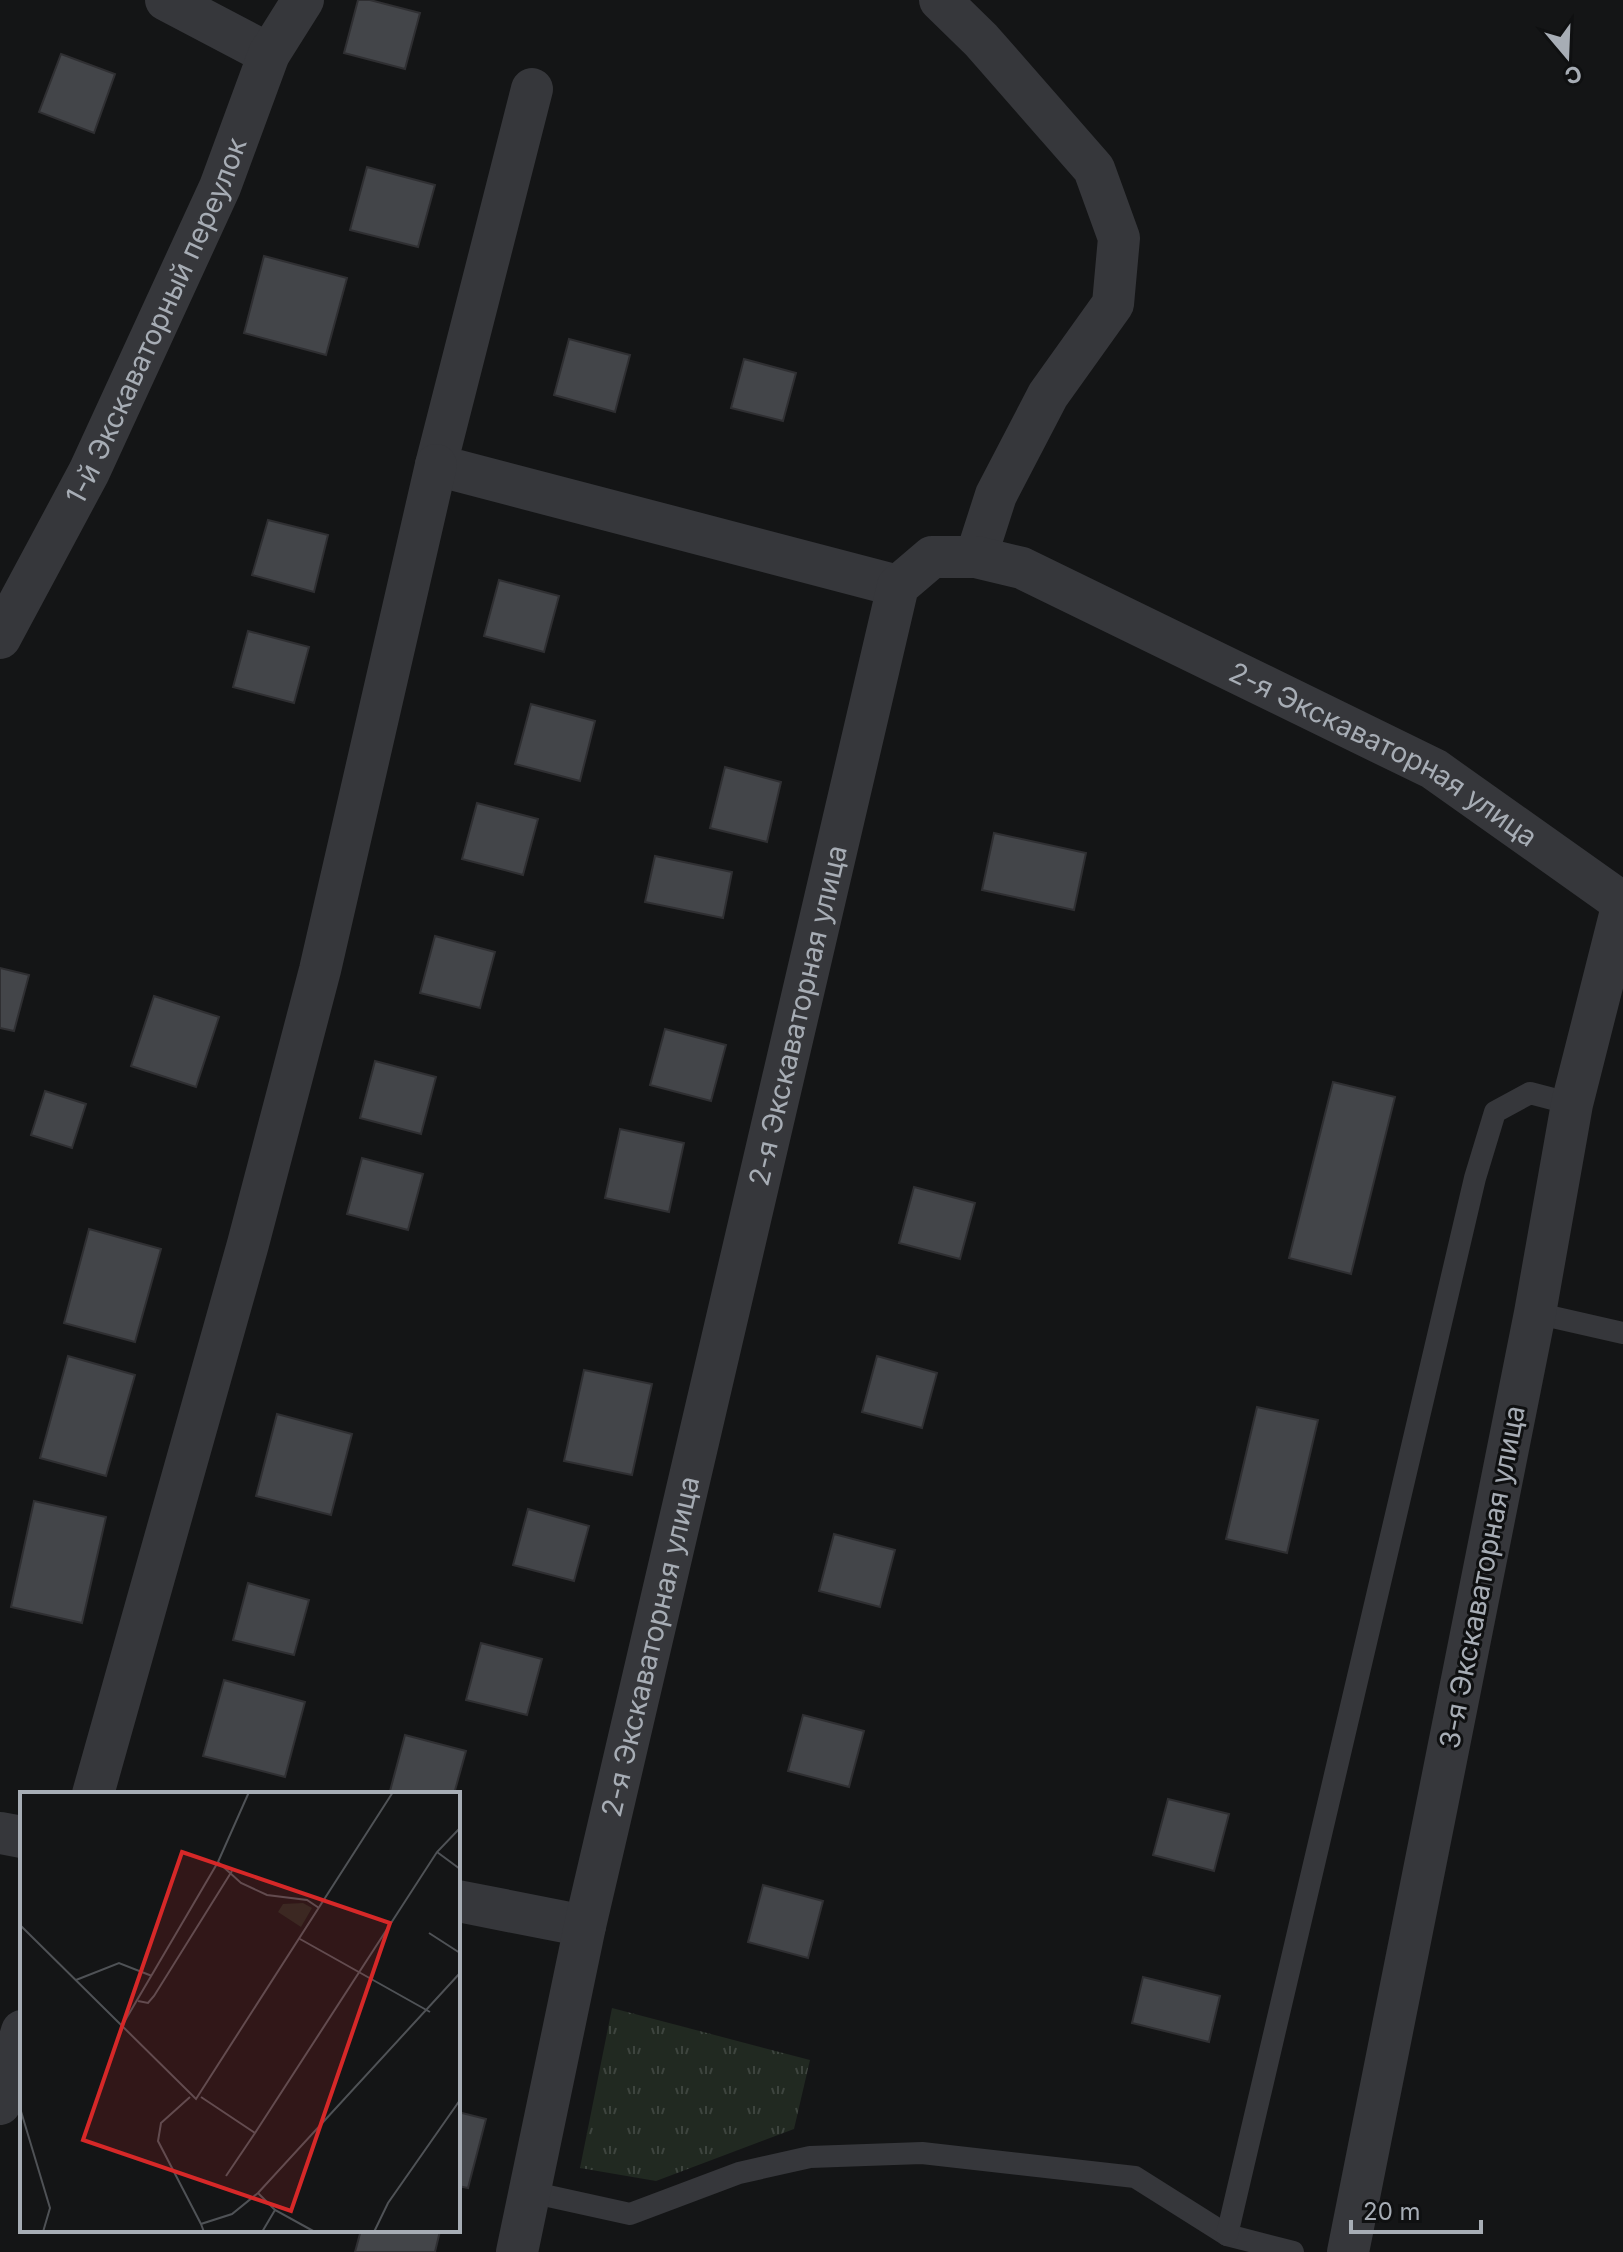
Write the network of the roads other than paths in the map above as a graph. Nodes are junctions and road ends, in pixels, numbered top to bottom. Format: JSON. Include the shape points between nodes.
{"nodes":[{"id":1,"x":166,"y":0,"type":"edge"},
{"id":2,"x":303,"y":0,"type":"edge"},
{"id":3,"x":940,"y":0,"type":"edge"},
{"id":4,"x":269,"y":54,"type":"junction"},
{"id":5,"x":532,"y":89,"type":"dead end"},
{"id":6,"x":436,"y":465,"type":"junction"},
{"id":7,"x":976,"y":557,"type":"junction"},
{"id":8,"x":898,"y":586,"type":"junction"},
{"id":9,"x":0,"y":638,"type":"edge"},
{"id":10,"x":1623,"y":903,"type":"edge"},
{"id":11,"x":1572,"y":1104,"type":"junction"},
{"id":12,"x":1535,"y":1313,"type":"junction"},
{"id":13,"x":1623,"y":1333,"type":"edge"},
{"id":14,"x":94,"y":1792,"type":"edge"},
{"id":15,"x":0,"y":1833,"type":"edge"},
{"id":16,"x":20,"y":1837,"type":"edge"},
{"id":17,"x":460,"y":1901,"type":"edge"},
{"id":18,"x":585,"y":1926,"type":"junction"},
{"id":19,"x":20,"y":2038,"type":"edge"},
{"id":20,"x":0,"y":2104,"type":"edge"},
{"id":21,"x":530,"y":2192,"type":"junction"},
{"id":22,"x":1227,"y":2235,"type":"junction"},
{"id":23,"x":517,"y":2252,"type":"edge"},
{"id":24,"x":1293,"y":2252,"type":"edge"},
{"id":25,"x":1348,"y":2252,"type":"edge"}],
"edges":[{"from":1,"to":4,"type":"street"},
{"from":2,"to":4,"type":"street","name":"1-й Экскаваторный переулок"},
{"from":3,"to":7,"type":"street","via":[[1094,169],[1119,238],[1113,304],[1048,395],[996,495]]},
{"from":4,"to":9,"type":"street","name":"1-й Экскаваторный переулок","via":[[220,187],[89,472]]},
{"from":5,"to":6,"type":"street"},
{"from":6,"to":8,"type":"street"},
{"from":6,"to":14,"type":"street","via":[[320,970]]},
{"from":7,"to":8,"type":"street","name":"2-я Экскаваторная улица","via":[[932,557]]},
{"from":7,"to":10,"type":"street","name":"2-я Экскаваторная улица","via":[[1022,568],[1434,769]]},
{"from":8,"to":18,"type":"street","name":"2-я Экскаваторная улица"},
{"from":10,"to":11,"type":"street","name":"3-я Экскаваторная улица"},
{"from":11,"to":12,"type":"street","name":"3-я Экскаваторная улица"},
{"from":11,"to":22,"type":"lane","via":[[1530,1093],[1495,1112],[1475,1178]]},
{"from":12,"to":13,"type":"lane"},
{"from":12,"to":25,"type":"street","name":"3-я Экскаваторная улица"},
{"from":15,"to":16,"type":"street"},
{"from":17,"to":18,"type":"street"},
{"from":18,"to":21,"type":"street","name":"2-я Экскаваторная улица"},
{"from":19,"to":20,"type":"street"},
{"from":21,"to":22,"type":"lane","via":[[630,2214],[739,2173],[810,2157],[922,2153],[1135,2177]]},
{"from":21,"to":23,"type":"street","name":"2-я Экскаваторная улица"},
{"from":22,"to":24,"type":"lane"}]}
